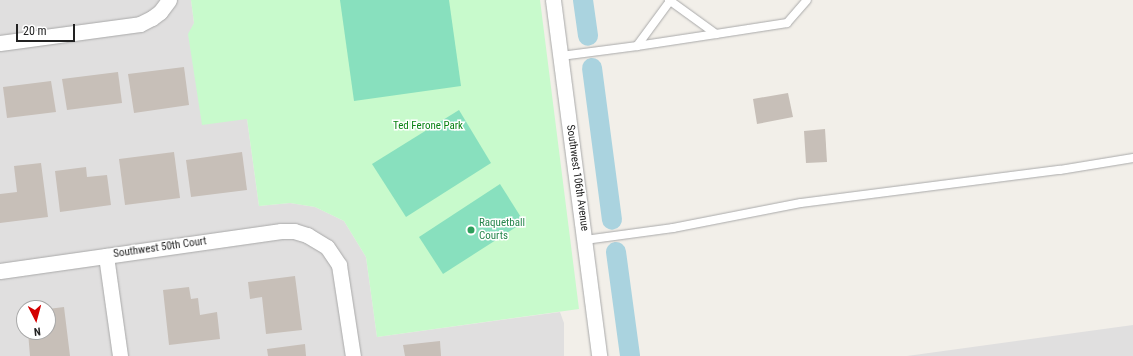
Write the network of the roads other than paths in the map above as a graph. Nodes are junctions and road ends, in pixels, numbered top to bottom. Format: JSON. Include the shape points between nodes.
{"nodes":[{"id":1,"x":553,"y":0,"type":"edge"},
{"id":2,"x":807,"y":0,"type":"edge"},
{"id":3,"x":670,"y":1,"type":"edge"},
{"id":4,"x":168,"y":2,"type":"edge"},
{"id":5,"x":716,"y":34,"type":"junction"},
{"id":6,"x":0,"y":43,"type":"edge"},
{"id":7,"x":637,"y":46,"type":"junction"},
{"id":8,"x":561,"y":56,"type":"junction"},
{"id":9,"x":1133,"y":158,"type":"edge"},
{"id":10,"x":585,"y":240,"type":"junction"},
{"id":11,"x":106,"y":256,"type":"junction"},
{"id":12,"x":0,"y":271,"type":"edge"},
{"id":13,"x":120,"y":356,"type":"edge"},
{"id":14,"x":353,"y":356,"type":"edge"},
{"id":15,"x":599,"y":356,"type":"edge"}],
"edges":[{"from":1,"to":8,"type":"street","name":"Southwest 106th Avenue"},
{"from":2,"to":5,"type":"lane","via":[[787,23]]},
{"from":3,"to":5,"type":"lane"},
{"from":3,"to":7,"type":"lane"},
{"from":4,"to":6,"type":"street","via":[[152,18],[140,24]]},
{"from":5,"to":7,"type":"lane"},
{"from":7,"to":8,"type":"lane"},
{"from":8,"to":10,"type":"street","name":"Southwest 106th Avenue"},
{"from":9,"to":10,"type":"lane","via":[[1060,170],[801,203],[673,228]]},
{"from":10,"to":15,"type":"street","name":"Southwest 106th Avenue"},
{"from":11,"to":12,"type":"street","name":"Southwest 50th Court"},
{"from":11,"to":13,"type":"street"},
{"from":11,"to":14,"type":"street","name":"Southwest 50th Court","via":[[281,231],[294,231],[318,240],[330,251],[339,265]]}]}
